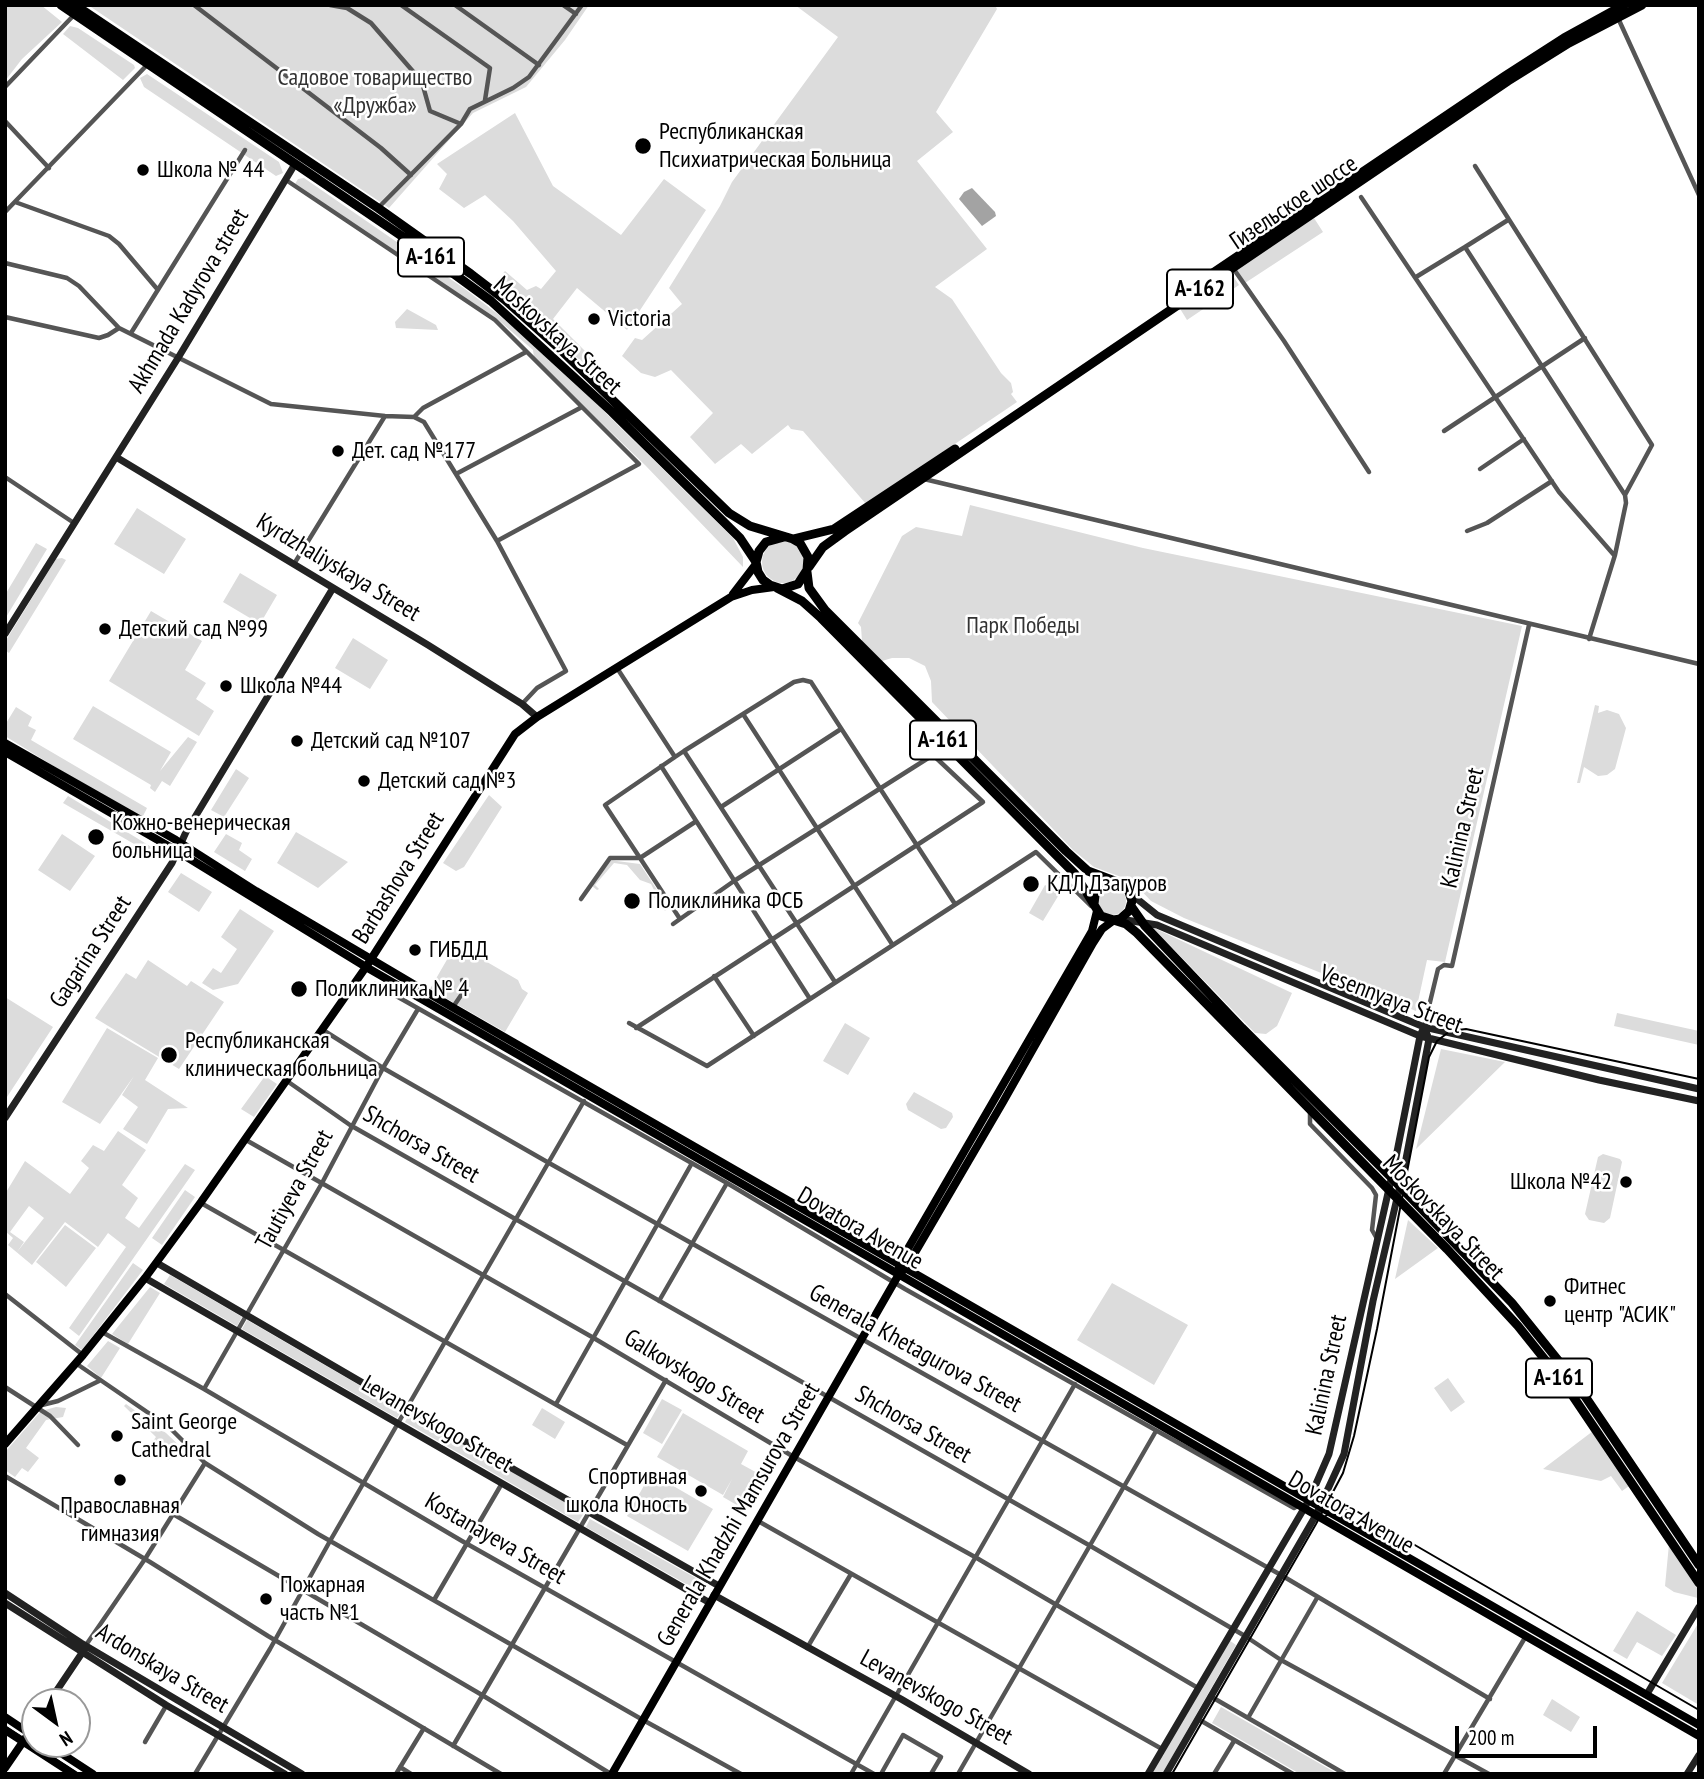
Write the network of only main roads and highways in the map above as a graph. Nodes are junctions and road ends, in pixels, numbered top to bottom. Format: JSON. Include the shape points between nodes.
{"nodes":[{"id":1,"x":61,"y":5,"type":"edge"},
{"id":2,"x":1624,"y":5,"type":"edge"},
{"id":3,"x":1642,"y":5,"type":"edge"},
{"id":4,"x":74,"y":10,"type":"edge"},
{"id":5,"x":1614,"y":11,"type":"edge"},
{"id":6,"x":1057,"y":384,"type":"junction"},
{"id":7,"x":788,"y":538,"type":"junction"},
{"id":8,"x":756,"y":563,"type":"junction"},
{"id":9,"x":807,"y":569,"type":"junction"},
{"id":10,"x":775,"y":588,"type":"junction"},
{"id":11,"x":731,"y":597,"type":"junction"},
{"id":12,"x":5,"y":743,"type":"edge"},
{"id":13,"x":5,"y":752,"type":"edge"},
{"id":14,"x":179,"y":847,"type":"junction"},
{"id":15,"x":1115,"y":882,"type":"junction"},
{"id":16,"x":1131,"y":906,"type":"junction"},
{"id":17,"x":1096,"y":909,"type":"junction"},
{"id":18,"x":1117,"y":919,"type":"junction"},
{"id":19,"x":368,"y":963,"type":"junction"},
{"id":20,"x":949,"y":1186,"type":"junction"},
{"id":21,"x":903,"y":1266,"type":"junction"},
{"id":22,"x":899,"y":1274,"type":"junction"},
{"id":23,"x":5,"y":1444,"type":"edge"},
{"id":24,"x":1304,"y":1504,"type":"junction"},
{"id":25,"x":1318,"y":1510,"type":"junction"},
{"id":26,"x":1697,"y":1561,"type":"edge"},
{"id":27,"x":1698,"y":1579,"type":"edge"},
{"id":28,"x":5,"y":1717,"type":"edge"},
{"id":29,"x":1699,"y":1725,"type":"edge"},
{"id":30,"x":21,"y":1728,"type":"edge"},
{"id":31,"x":5,"y":1730,"type":"edge"},
{"id":32,"x":1699,"y":1736,"type":"edge"},
{"id":33,"x":21,"y":1740,"type":"edge"},
{"id":34,"x":21,"y":1744,"type":"edge"},
{"id":35,"x":49,"y":1758,"type":"edge"},
{"id":36,"x":68,"y":1758,"type":"edge"},
{"id":37,"x":5,"y":1768,"type":"edge"},
{"id":38,"x":73,"y":1774,"type":"edge"},
{"id":39,"x":93,"y":1774,"type":"edge"},
{"id":40,"x":612,"y":1774,"type":"edge"}],
"edges":[{"from":1,"to":4,"type":"highway","name":"Moskovskaya Street","number":"А-161"},
{"from":2,"to":5,"type":"highway","name":"Гизельское шоссе","number":"А-162"},
{"from":3,"to":5,"type":"highway","name":"Гизельское шоссе","number":"А-162"},
{"from":4,"to":7,"type":"highway","name":"Moskovskaya Street","number":"А-161","via":[[378,208],[505,300],[729,513],[750,526]]},
{"from":4,"to":8,"type":"highway","name":"Moskovskaya Street","number":"А-161","via":[[147,65],[456,274],[508,315],[736,533]]},
{"from":5,"to":6,"type":"highway","name":"Гизельское шоссе","number":"А-162"},
{"from":5,"to":6,"type":"highway","name":"Гизельское шоссе","number":"А-162","via":[[1504,76],[1258,241]]},
{"from":6,"to":7,"type":"highway","name":"Гизельское шоссе","number":"А-162","via":[[842,524]]},
{"from":6,"to":9,"type":"highway","name":"Гизельское шоссе","number":"А-162","via":[[828,544]]},
{"from":7,"to":8,"type":"highway","via":[[773,538],[763,545]]},
{"from":7,"to":9,"type":"highway","number":"А-161","via":[[806,553]]},
{"from":8,"to":10,"type":"highway","number":"А-161","via":[[760,576]]},
{"from":8,"to":11,"type":"main road","name":"Barbashova Street"},
{"from":9,"to":10,"type":"highway","via":[[794,586]]},
{"from":9,"to":15,"type":"highway","number":"А-161","via":[[814,597],[842,627],[1082,866]]},
{"from":10,"to":11,"type":"main road","name":"Barbashova Street"},
{"from":10,"to":17,"type":"highway","number":"А-161","via":[[810,607],[1075,874]]},
{"from":11,"to":19,"type":"main road","name":"Barbashova Street","via":[[515,734]]},
{"from":12,"to":14,"type":"main road","name":"Dovatora Avenue"},
{"from":13,"to":14,"type":"main road","name":"Dovatora Avenue"},
{"from":14,"to":19,"type":"main road","name":"Dovatora Avenue"},
{"from":15,"to":16,"type":"highway","name":"Moskovskaya Street","number":"А-161","via":[[1125,886]]},
{"from":15,"to":17,"type":"highway","via":[[1097,890]]},
{"from":16,"to":18,"type":"highway"},
{"from":16,"to":26,"type":"highway","name":"Moskovskaya Street","number":"А-161","via":[[1242,1028],[1489,1278],[1542,1339]]},
{"from":17,"to":18,"type":"highway","name":"Moskovskaya Street","number":"А-161","via":[[1107,919]]},
{"from":17,"to":20,"type":"main road","name":"Generala Khadzhi Mamsurova Street","via":[[1091,931]]},
{"from":18,"to":20,"type":"main road","name":"Generala Khadzhi Mamsurova Street","via":[[1102,929],[1093,943]]},
{"from":18,"to":27,"type":"highway","name":"Moskovskaya Street","number":"А-161","via":[[1137,933],[1388,1187],[1518,1326],[1566,1386]]},
{"from":19,"to":21,"type":"main road","name":"Dovatora Avenue"},
{"from":19,"to":22,"type":"main road","name":"Dovatora Avenue"},
{"from":19,"to":23,"type":"main road","name":"Barbashova Street","via":[[145,1278]]},
{"from":20,"to":21,"type":"main road","name":"Generala Khadzhi Mamsurova Street"},
{"from":21,"to":22,"type":"main road","name":"Generala Khadzhi Mamsurova Street"},
{"from":21,"to":24,"type":"main road","name":"Dovatora Avenue"},
{"from":22,"to":24,"type":"main road","name":"Dovatora Avenue"},
{"from":22,"to":40,"type":"main road","name":"Generala Khadzhi Mamsurova Street"},
{"from":24,"to":25,"type":"main road","name":"Dovatora Avenue"},
{"from":25,"to":29,"type":"main road","name":"Dovatora Avenue"},
{"from":25,"to":32,"type":"main road","name":"Dovatora Avenue"},
{"from":28,"to":30,"type":"main road"},
{"from":31,"to":33,"type":"main road"},
{"from":34,"to":37,"type":"main road"},
{"from":35,"to":38,"type":"main road"},
{"from":36,"to":39,"type":"main road"}]}
